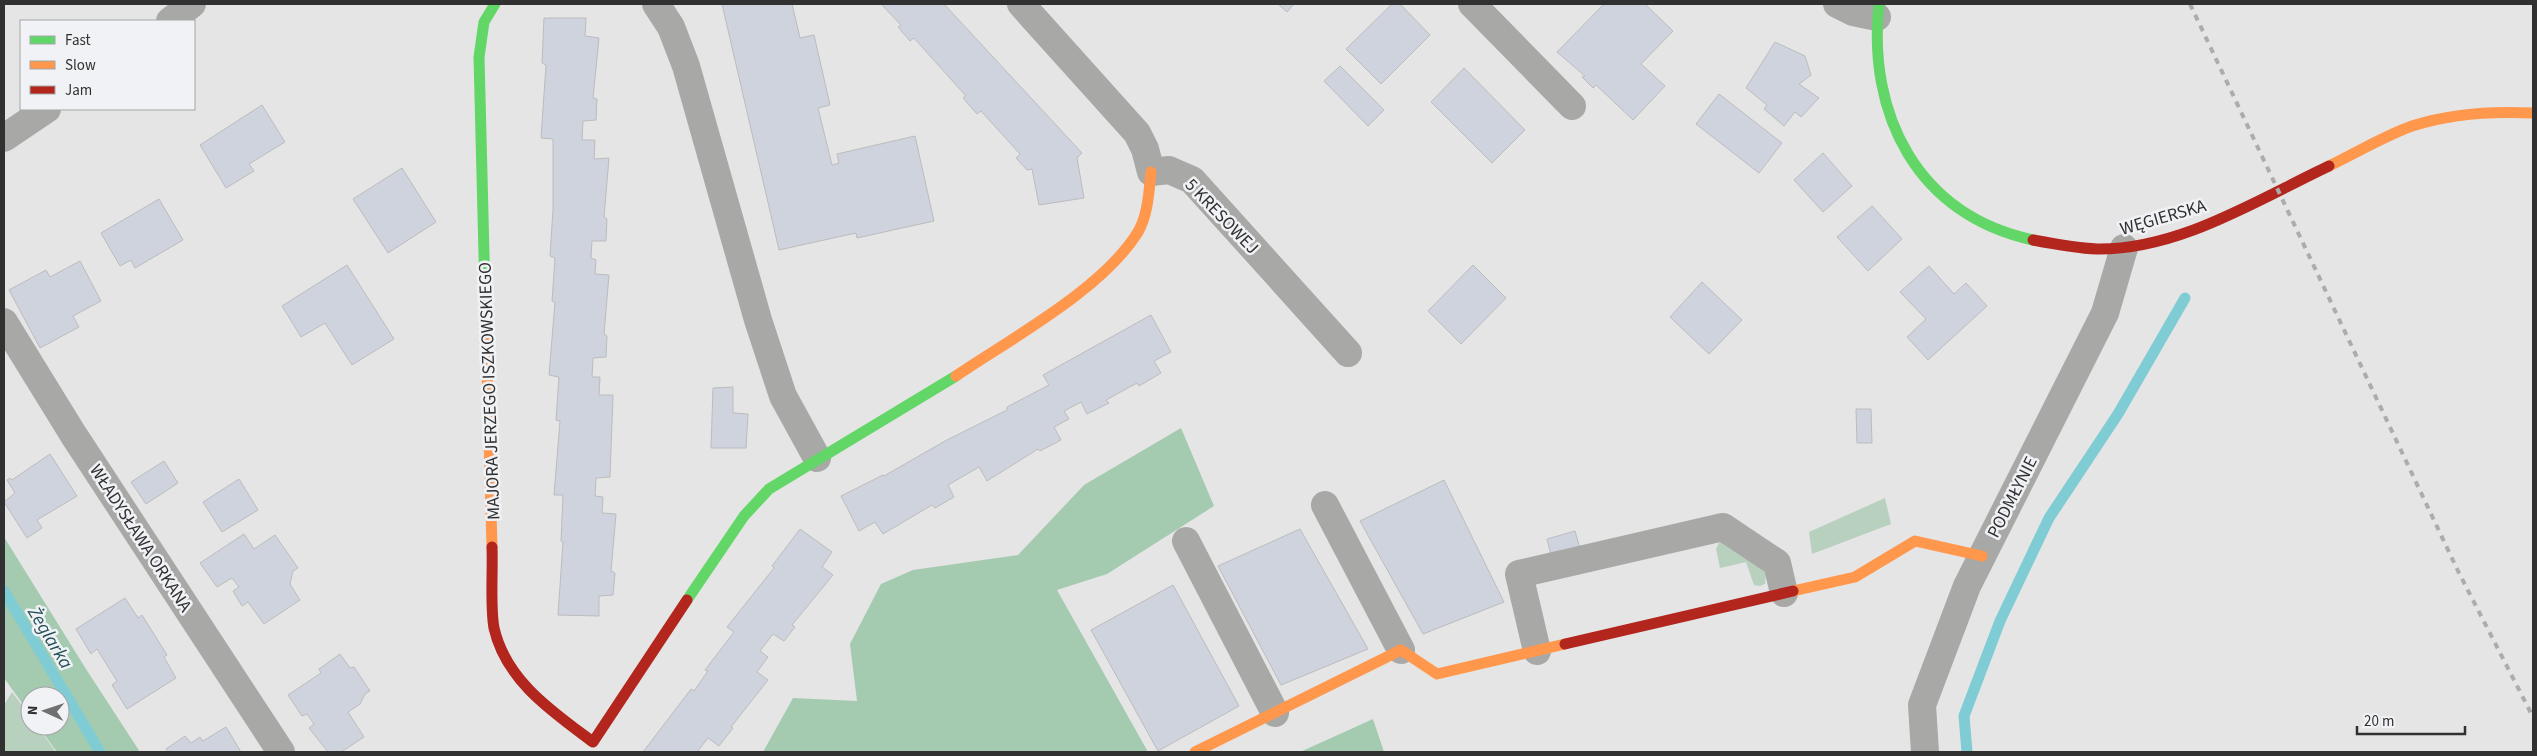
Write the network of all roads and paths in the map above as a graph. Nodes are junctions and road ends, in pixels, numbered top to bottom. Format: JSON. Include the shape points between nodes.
{"nodes":[{"id":1,"x":192,"y":4,"type":"edge"},
{"id":2,"x":494,"y":4,"type":"edge"},
{"id":3,"x":656,"y":4,"type":"edge"},
{"id":4,"x":1021,"y":4,"type":"edge"},
{"id":5,"x":1472,"y":4,"type":"edge"},
{"id":6,"x":1837,"y":4,"type":"edge"},
{"id":7,"x":1878,"y":11,"type":"edge"},
{"id":8,"x":171,"y":20,"type":"edge"},
{"id":9,"x":1572,"y":106,"type":"dead end"},
{"id":10,"x":46,"y":110,"type":"edge"},
{"id":11,"x":2533,"y":113,"type":"edge"},
{"id":12,"x":4,"y":138,"type":"edge"},
{"id":13,"x":1151,"y":172,"type":"junction"},
{"id":14,"x":2124,"y":248,"type":"junction"},
{"id":15,"x":4,"y":322,"type":"edge"},
{"id":16,"x":1348,"y":352,"type":"dead end"},
{"id":17,"x":817,"y":458,"type":"junction"},
{"id":18,"x":1325,"y":505,"type":"dead end"},
{"id":19,"x":1186,"y":541,"type":"dead end"},
{"id":20,"x":1982,"y":556,"type":"junction"},
{"id":21,"x":1784,"y":593,"type":"junction"},
{"id":22,"x":1401,"y":650,"type":"junction"},
{"id":23,"x":1537,"y":651,"type":"junction"},
{"id":24,"x":1275,"y":713,"type":"junction"},
{"id":25,"x":590,"y":747,"type":"edge"},
{"id":26,"x":281,"y":752,"type":"edge"},
{"id":27,"x":1195,"y":752,"type":"edge"},
{"id":28,"x":1925,"y":752,"type":"edge"}],
"edges":[{"from":1,"to":8,"type":"street"},
{"from":2,"to":25,"type":"street","name":"MAJORA JERZEGO ISZKOWSKIEGO","via":[[480,34],[479,57],[494,627],[499,648],[509,667]]},
{"from":3,"to":17,"type":"street","via":[[671,26],[686,66],[758,320],[783,396]]},
{"from":4,"to":13,"type":"street","via":[[1137,133]]},
{"from":5,"to":9,"type":"street"},
{"from":6,"to":7,"type":"street","via":[[1854,12]]},
{"from":7,"to":14,"type":"street","name":"WĘGIERSKA","via":[[1876,49],[1882,92],[1895,132],[1917,171],[1966,214],[2008,234],[2048,245],[2082,249]]},
{"from":10,"to":12,"type":"street"},
{"from":11,"to":14,"type":"street","name":"WĘGIERSKA","via":[[2496,110],[2444,116],[2410,127],[2211,222],[2157,241]]},
{"from":13,"to":16,"type":"street","name":"5 KRESOWEJ","via":[[1170,170],[1192,180]]},
{"from":13,"to":17,"type":"street","name":"MAJORA JERZEGO ISZKOWSKIEGO","via":[[1149,196],[1139,230],[1115,263],[1073,297],[934,391]]},
{"from":14,"to":20,"type":"street","name":"PODMŁYNIE","via":[[2106,313]]},
{"from":15,"to":26,"type":"street","name":"WŁADYSŁAWA ORKANA","via":[[73,434]]},
{"from":17,"to":25,"type":"street","name":"MAJORA JERZEGO ISZKOWSKIEGO","via":[[770,489],[744,516]]},
{"from":18,"to":22,"type":"street"},
{"from":19,"to":24,"type":"street"},
{"from":20,"to":21,"type":"street","via":[[1915,541],[1855,577]]},
{"from":20,"to":28,"type":"street","name":"PODMŁYNIE","via":[[1967,586],[1922,705]]},
{"from":21,"to":23,"type":"street"},
{"from":21,"to":23,"type":"street","via":[[1777,563],[1723,527],[1519,574]]},
{"from":22,"to":23,"type":"street","via":[[1437,674]]},
{"from":22,"to":24,"type":"street"},
{"from":24,"to":27,"type":"street"}]}
